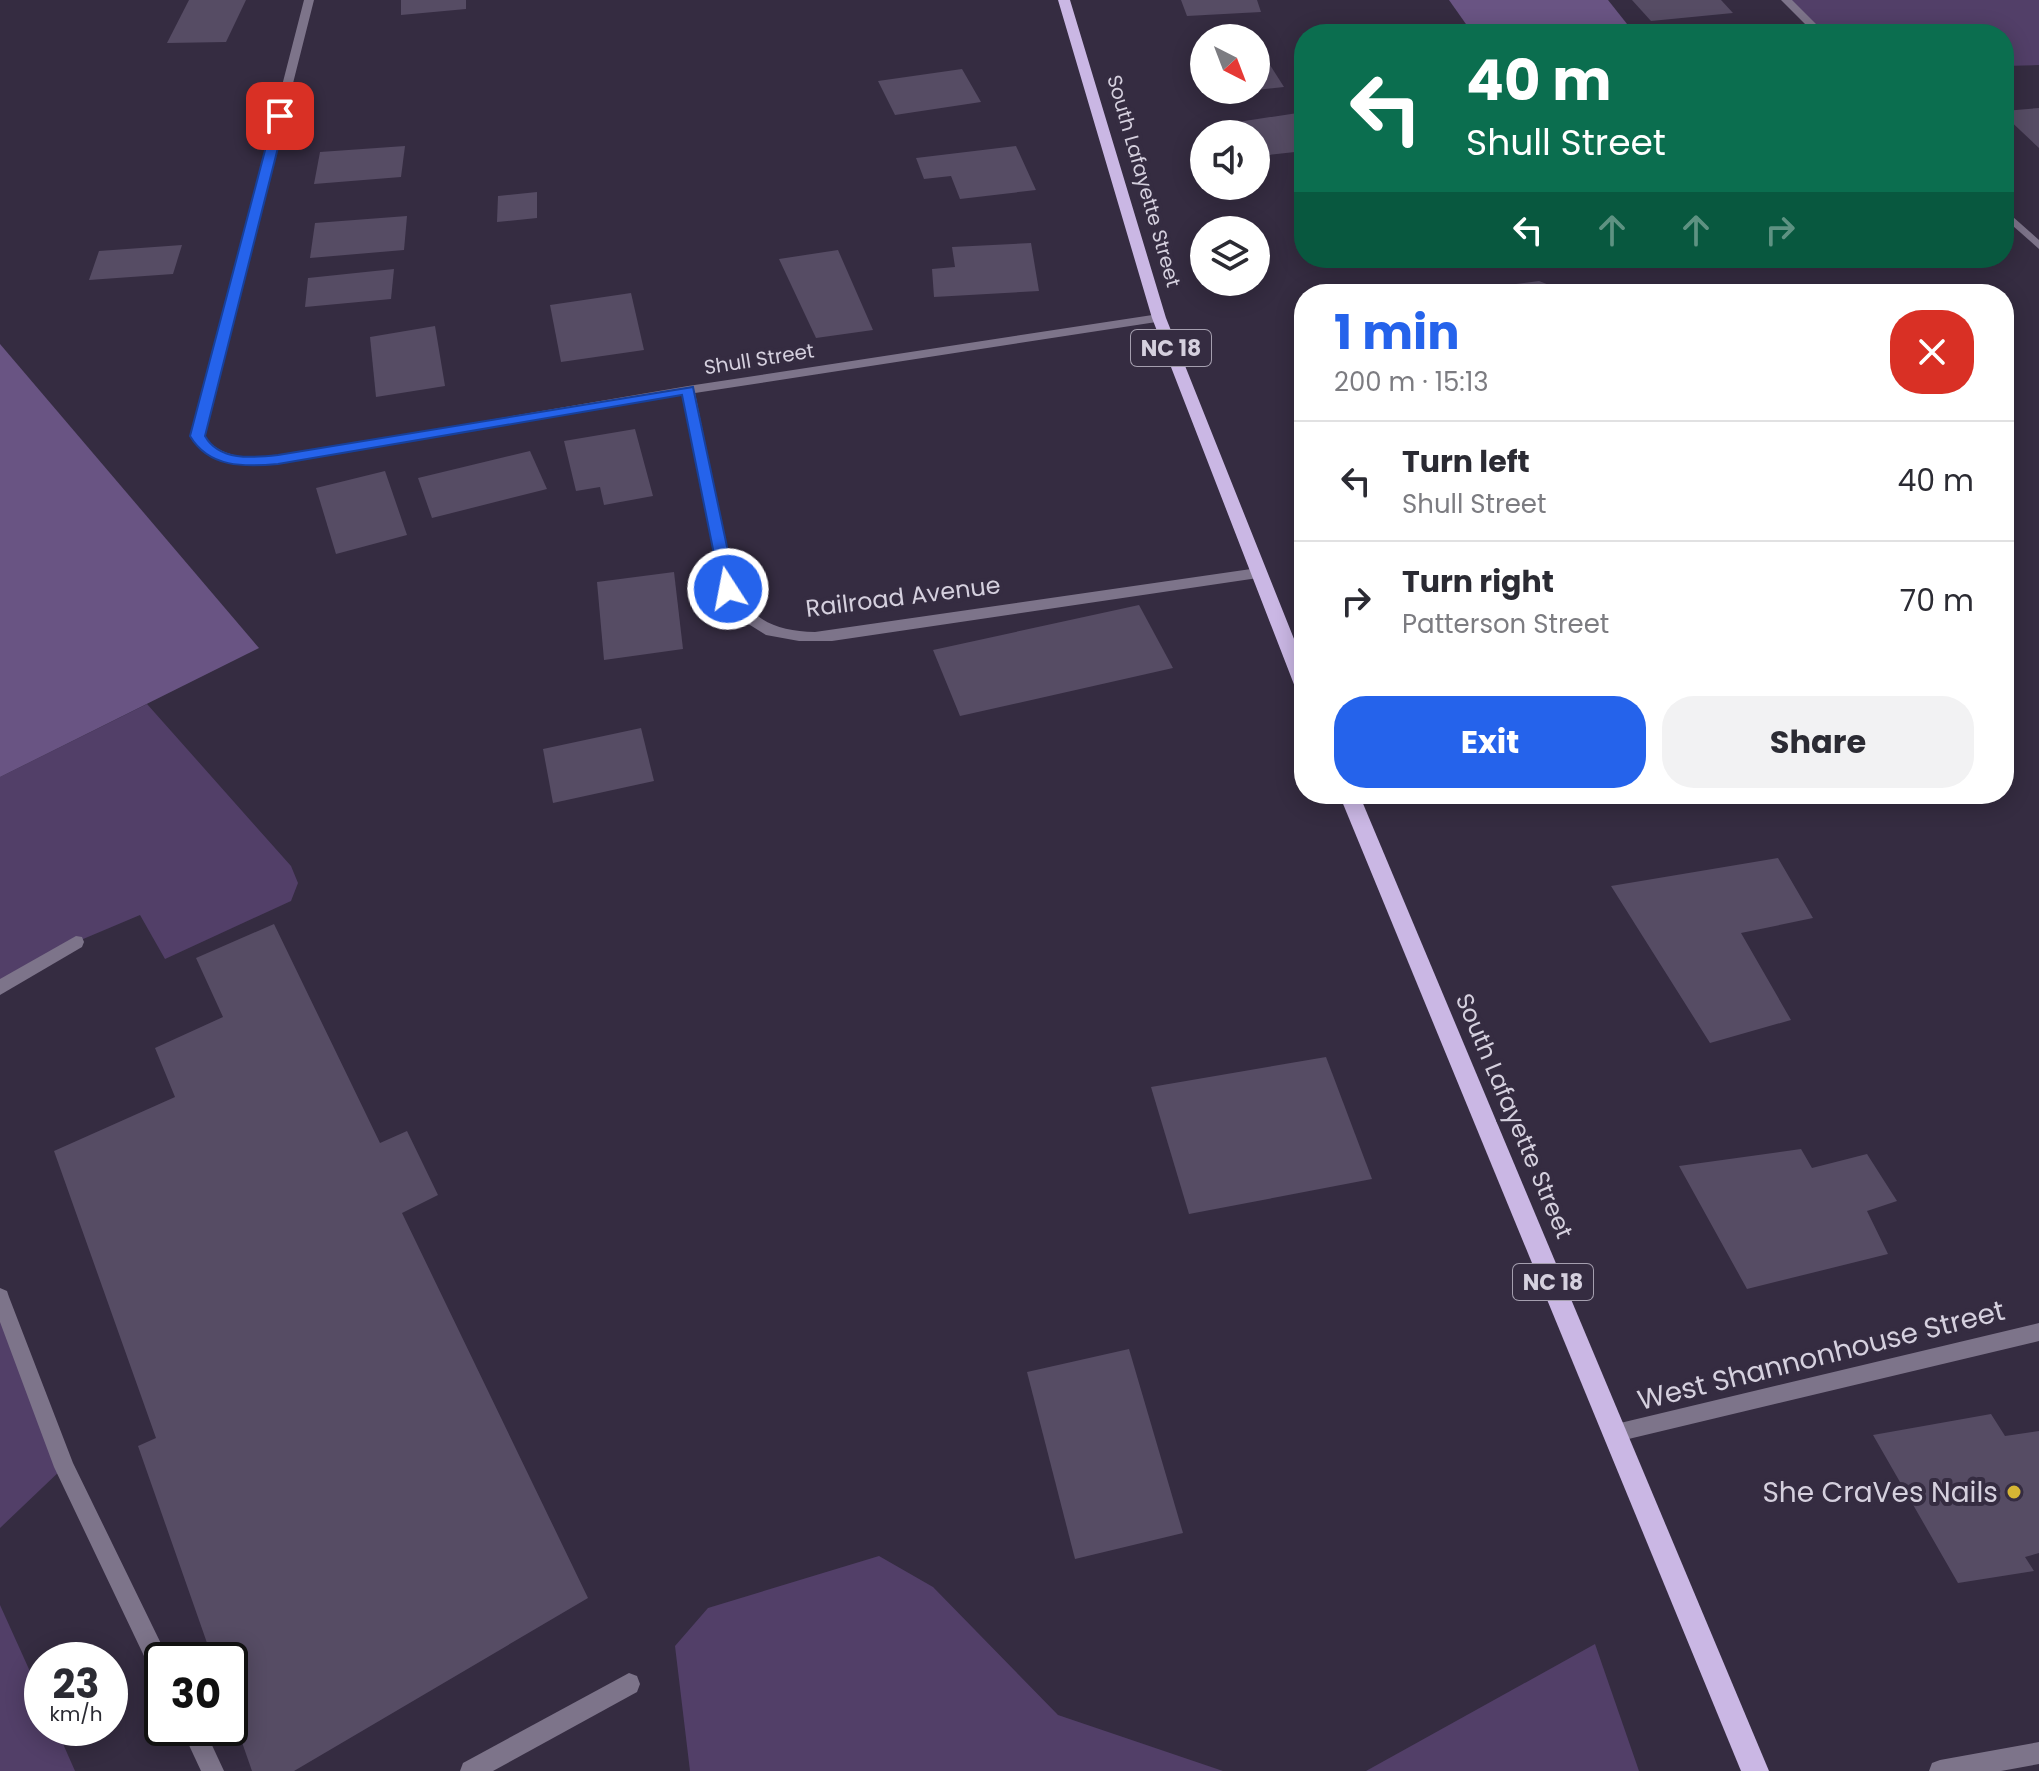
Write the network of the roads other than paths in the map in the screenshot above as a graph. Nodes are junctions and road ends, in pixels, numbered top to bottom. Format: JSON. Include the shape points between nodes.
{"nodes":[{"id":1,"x":309,"y":0,"type":"edge"},
{"id":2,"x":1064,"y":0,"type":"edge"},
{"id":3,"x":1786,"y":0,"type":"edge"},
{"id":4,"x":1811,"y":24,"type":"edge"},
{"id":5,"x":2014,"y":222,"type":"edge"},
{"id":6,"x":2039,"y":246,"type":"edge"},
{"id":7,"x":1159,"y":318,"type":"junction"},
{"id":8,"x":688,"y":390,"type":"junction"},
{"id":9,"x":1258,"y":573,"type":"junction"},
{"id":10,"x":1294,"y":662,"type":"edge"},
{"id":11,"x":1353,"y":804,"type":"edge"},
{"id":12,"x":76,"y":942,"type":"dead end"},
{"id":13,"x":0,"y":988,"type":"edge"},
{"id":14,"x":0,"y":1297,"type":"edge"},
{"id":15,"x":2039,"y":1332,"type":"edge"},
{"id":16,"x":1616,"y":1433,"type":"junction"},
{"id":17,"x":149,"y":1642,"type":"edge"},
{"id":18,"x":629,"y":1684,"type":"dead end"},
{"id":19,"x":201,"y":1746,"type":"edge"},
{"id":20,"x":2039,"y":1753,"type":"edge"},
{"id":21,"x":213,"y":1771,"type":"edge"},
{"id":22,"x":471,"y":1771,"type":"edge"},
{"id":23,"x":1755,"y":1771,"type":"edge"},
{"id":24,"x":1940,"y":1771,"type":"edge"}],
"edges":[{"from":1,"to":8,"type":"street","name":"Shull Street","via":[[198,436],[205,449],[224,458],[278,460]]},
{"from":2,"to":7,"type":"main road","name":"South Lafayette Street","number":"NC 18"},
{"from":3,"to":4,"type":"street"},
{"from":5,"to":6,"type":"street"},
{"from":7,"to":8,"type":"street","name":"Shull Street"},
{"from":7,"to":9,"type":"main road","name":"South Lafayette Street","number":"NC 18"},
{"from":8,"to":9,"type":"street","name":"Railroad Avenue","via":[[728,589],[737,609],[771,632],[832,636]]},
{"from":9,"to":10,"type":"main road","name":"South Lafayette Street","number":"NC 18"},
{"from":11,"to":16,"type":"main road","name":"South Lafayette Street","number":"NC 18"},
{"from":12,"to":13,"type":"street"},
{"from":14,"to":17,"type":"street","via":[[64,1467]]},
{"from":15,"to":16,"type":"street","name":"West Shannonhouse Street"},
{"from":16,"to":23,"type":"main road","name":"South Lafayette Street","number":"NC 18"},
{"from":18,"to":22,"type":"street"},
{"from":19,"to":21,"type":"street"},
{"from":20,"to":24,"type":"street"}]}
